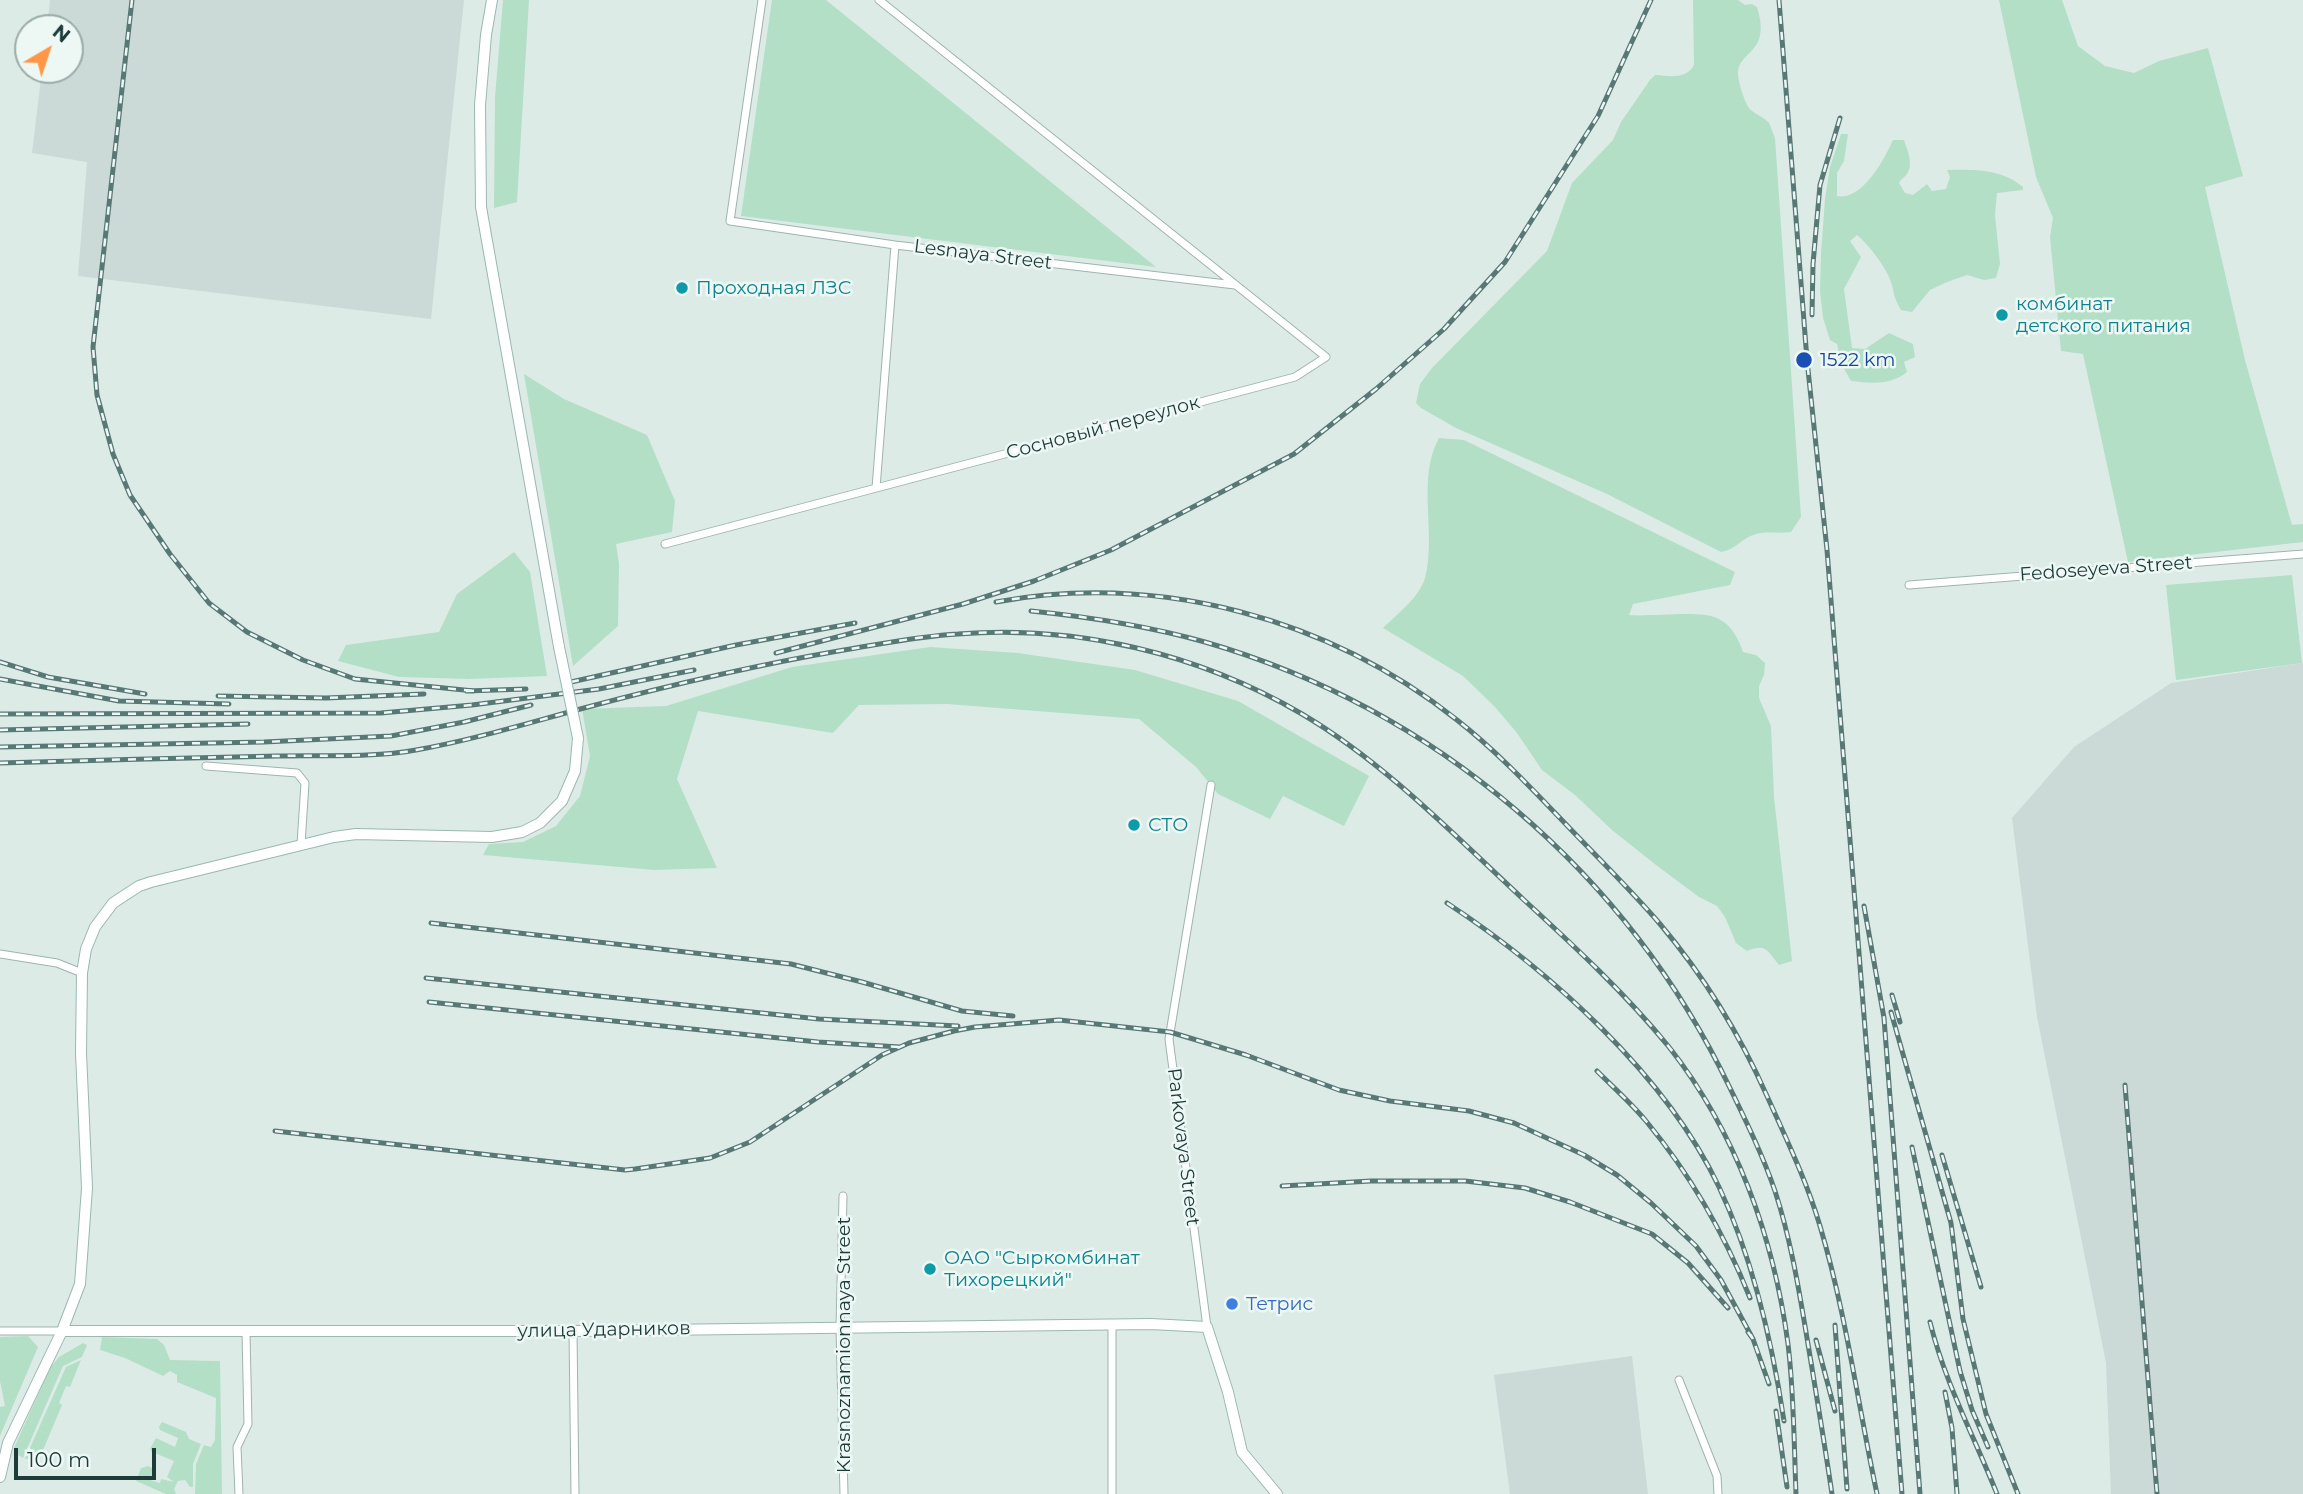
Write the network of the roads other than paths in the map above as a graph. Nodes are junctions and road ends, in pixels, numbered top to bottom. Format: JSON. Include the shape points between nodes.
{"nodes":[{"id":1,"x":492,"y":0,"type":"edge"},
{"id":2,"x":762,"y":0,"type":"edge"},
{"id":3,"x":879,"y":0,"type":"edge"},
{"id":4,"x":895,"y":245,"type":"junction"},
{"id":5,"x":1236,"y":285,"type":"junction"},
{"id":6,"x":876,"y":488,"type":"junction"},
{"id":7,"x":665,"y":544,"type":"dead end"},
{"id":8,"x":2303,"y":554,"type":"edge"},
{"id":9,"x":1909,"y":585,"type":"dead end"},
{"id":10,"x":206,"y":766,"type":"dead end"},
{"id":11,"x":1211,"y":785,"type":"dead end"},
{"id":12,"x":301,"y":844,"type":"junction"},
{"id":13,"x":0,"y":954,"type":"edge"},
{"id":14,"x":82,"y":973,"type":"junction"},
{"id":15,"x":843,"y":1196,"type":"dead end"},
{"id":16,"x":1112,"y":1324,"type":"junction"},
{"id":17,"x":840,"y":1327,"type":"junction"},
{"id":18,"x":1207,"y":1327,"type":"junction"},
{"id":19,"x":0,"y":1331,"type":"edge"},
{"id":20,"x":62,"y":1331,"type":"junction"},
{"id":21,"x":573,"y":1331,"type":"junction"},
{"id":22,"x":246,"y":1332,"type":"junction"},
{"id":23,"x":1679,"y":1380,"type":"dead end"},
{"id":24,"x":0,"y":1477,"type":"edge"},
{"id":25,"x":239,"y":1494,"type":"edge"},
{"id":26,"x":575,"y":1494,"type":"edge"},
{"id":27,"x":845,"y":1494,"type":"edge"},
{"id":28,"x":1112,"y":1494,"type":"edge"},
{"id":29,"x":1278,"y":1494,"type":"edge"},
{"id":30,"x":1718,"y":1494,"type":"edge"}],
"edges":[{"from":1,"to":12,"type":"main road","bridge":true,"via":[[480,105],[481,206],[578,738],[575,771],[562,801],[540,823],[522,832],[492,837],[356,834]]},
{"from":2,"to":4,"type":"street","name":"Lesnaya Street","via":[[730,221]]},
{"from":3,"to":5,"type":"street"},
{"from":4,"to":5,"type":"street","name":"Lesnaya Street"},
{"from":4,"to":6,"type":"street"},
{"from":5,"to":6,"type":"street","name":"Сосновый переулок","via":[[1326,357],[1295,377]]},
{"from":6,"to":7,"type":"street","name":"Сосновый переулок"},
{"from":8,"to":9,"type":"street","name":"Fedoseyeva Street"},
{"from":10,"to":12,"type":"street","via":[[297,774],[305,783]]},
{"from":11,"to":18,"type":"street","name":"Parkovaya Street","via":[[1169,1039]]},
{"from":12,"to":14,"type":"main road","via":[[128,892],[95,927]]},
{"from":13,"to":14,"type":"street","via":[[57,963]]},
{"from":14,"to":20,"type":"main road","via":[[85,1233],[80,1284]]},
{"from":15,"to":17,"type":"street","name":"Krasnoznamionnaya Street"},
{"from":16,"to":17,"type":"main road","name":"улица Ударников"},
{"from":16,"to":18,"type":"main road","name":"улица Ударников"},
{"from":16,"to":28,"type":"street"},
{"from":17,"to":21,"type":"main road","name":"улица Ударников"},
{"from":17,"to":27,"type":"street","name":"Krasnoznamionnaya Street"},
{"from":18,"to":29,"type":"main road","name":"Parkovaya Street","via":[[1242,1452]]},
{"from":19,"to":20,"type":"street","name":"улица Ударников"},
{"from":20,"to":22,"type":"main road","name":"улица Ударников"},
{"from":20,"to":24,"type":"main road","via":[[8,1443]]},
{"from":21,"to":22,"type":"main road","name":"улица Ударников"},
{"from":21,"to":26,"type":"street"},
{"from":22,"to":25,"type":"street","via":[[248,1424],[237,1447]]},
{"from":23,"to":30,"type":"street","via":[[1717,1476]]}]}
